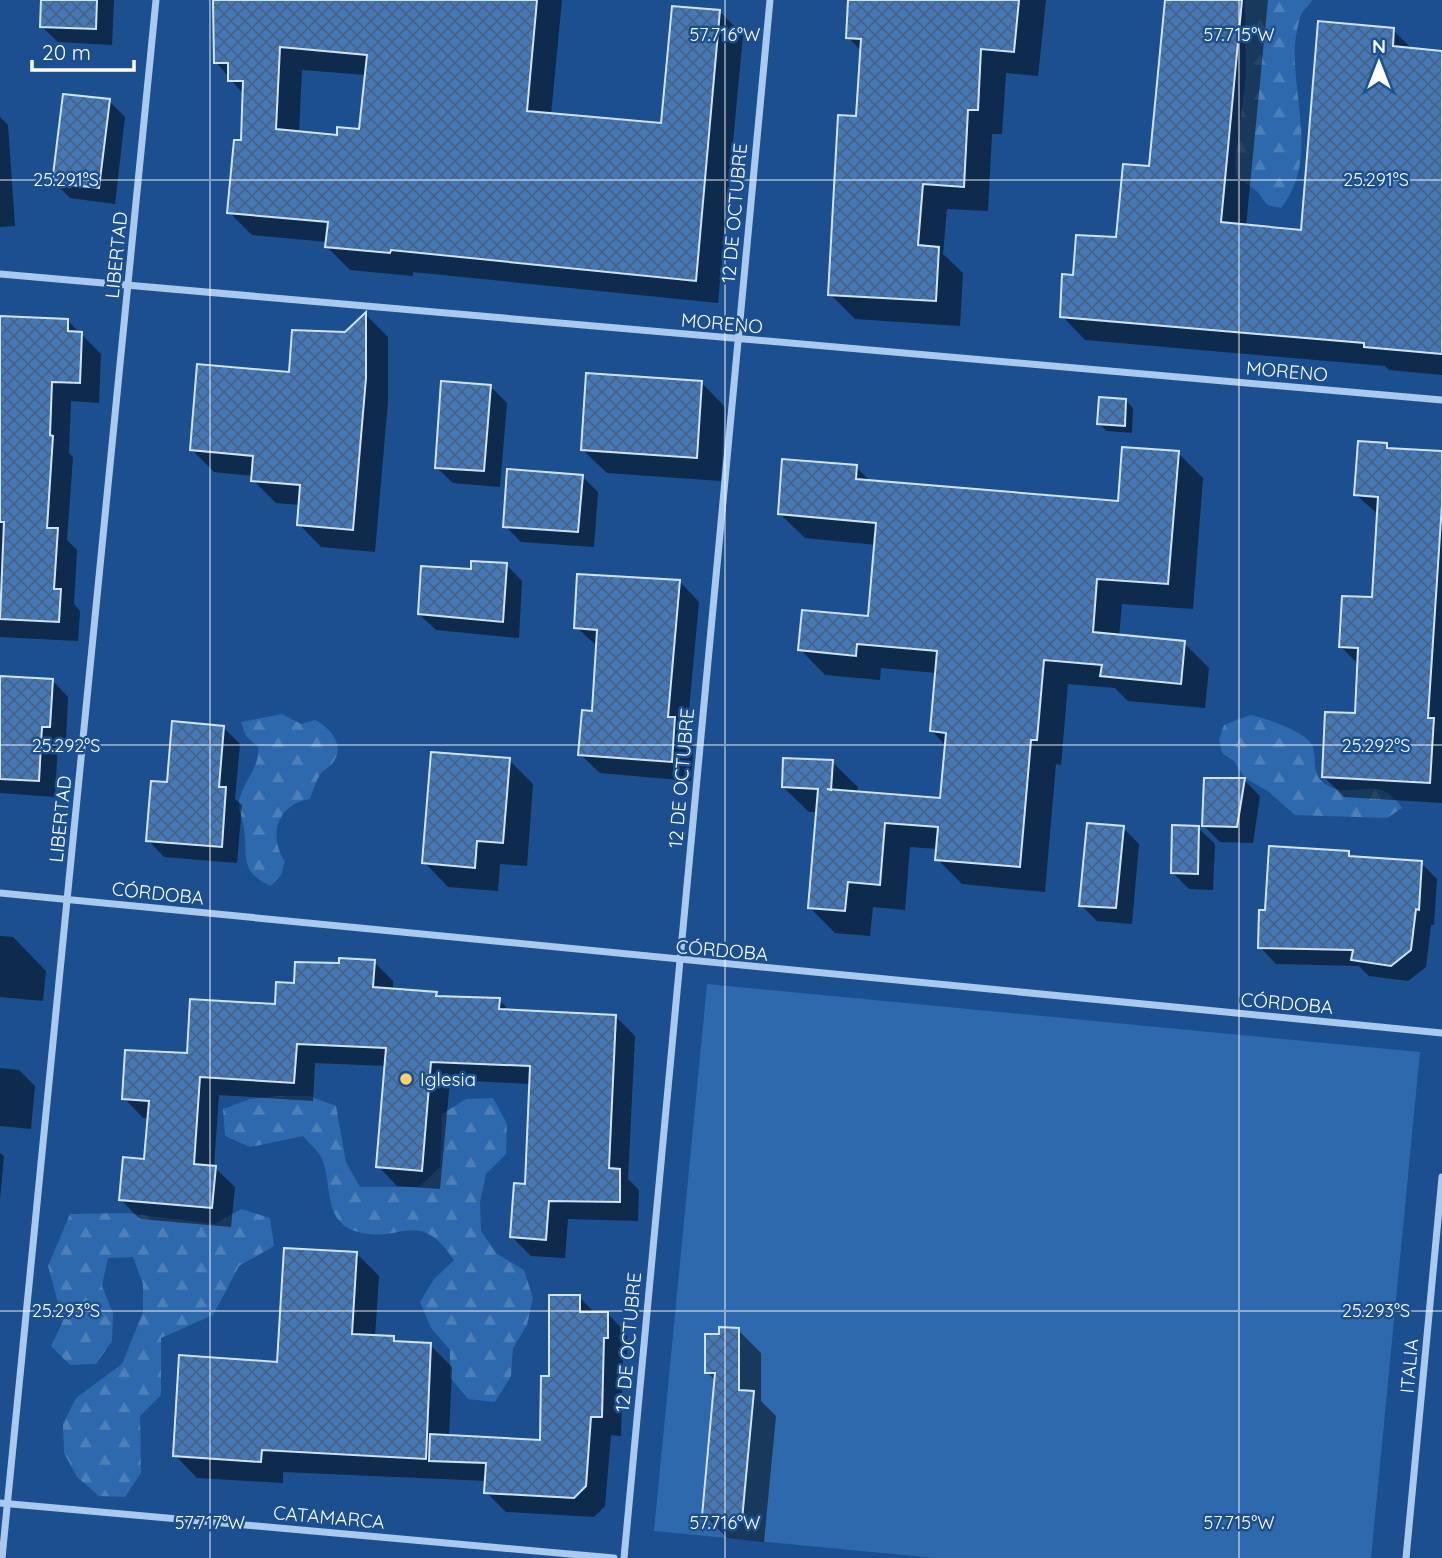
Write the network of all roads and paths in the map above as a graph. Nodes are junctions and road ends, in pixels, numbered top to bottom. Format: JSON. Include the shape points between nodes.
{"nodes":[{"id":1,"x":156,"y":0,"type":"edge"},
{"id":2,"x":770,"y":0,"type":"edge"},
{"id":3,"x":0,"y":274,"type":"edge"},
{"id":4,"x":128,"y":286,"type":"junction"},
{"id":5,"x":738,"y":341,"type":"junction"},
{"id":6,"x":1442,"y":400,"type":"edge"},
{"id":7,"x":0,"y":894,"type":"edge"},
{"id":8,"x":67,"y":899,"type":"junction"},
{"id":9,"x":680,"y":962,"type":"junction"},
{"id":10,"x":1442,"y":1033,"type":"edge"},
{"id":11,"x":1442,"y":1177,"type":"edge"},
{"id":12,"x":3,"y":1503,"type":"edge"},
{"id":13,"x":2,"y":1558,"type":"edge"},
{"id":14,"x":614,"y":1558,"type":"edge"},
{"id":15,"x":624,"y":1558,"type":"edge"},
{"id":16,"x":1406,"y":1558,"type":"edge"}],
"edges":[{"from":1,"to":4,"type":"street","name":"LIBERTAD"},
{"from":2,"to":5,"type":"street","name":"12 DE OCTUBRE"},
{"from":3,"to":4,"type":"street","name":"MORENO"},
{"from":4,"to":5,"type":"street","name":"MORENO"},
{"from":4,"to":8,"type":"street","name":"LIBERTAD"},
{"from":5,"to":6,"type":"street","name":"MORENO"},
{"from":5,"to":9,"type":"street","name":"12 DE OCTUBRE"},
{"from":7,"to":8,"type":"street","name":"CÓRDOBA"},
{"from":8,"to":9,"type":"street","name":"CÓRDOBA"},
{"from":8,"to":12,"type":"street","name":"LIBERTAD"},
{"from":9,"to":10,"type":"street","name":"CÓRDOBA"},
{"from":9,"to":15,"type":"street","name":"12 DE OCTUBRE"},
{"from":11,"to":16,"type":"street","name":"ITALIA"},
{"from":12,"to":13,"type":"street","name":"LIBERTAD"},
{"from":12,"to":14,"type":"street","name":"CATAMARCA"}]}
